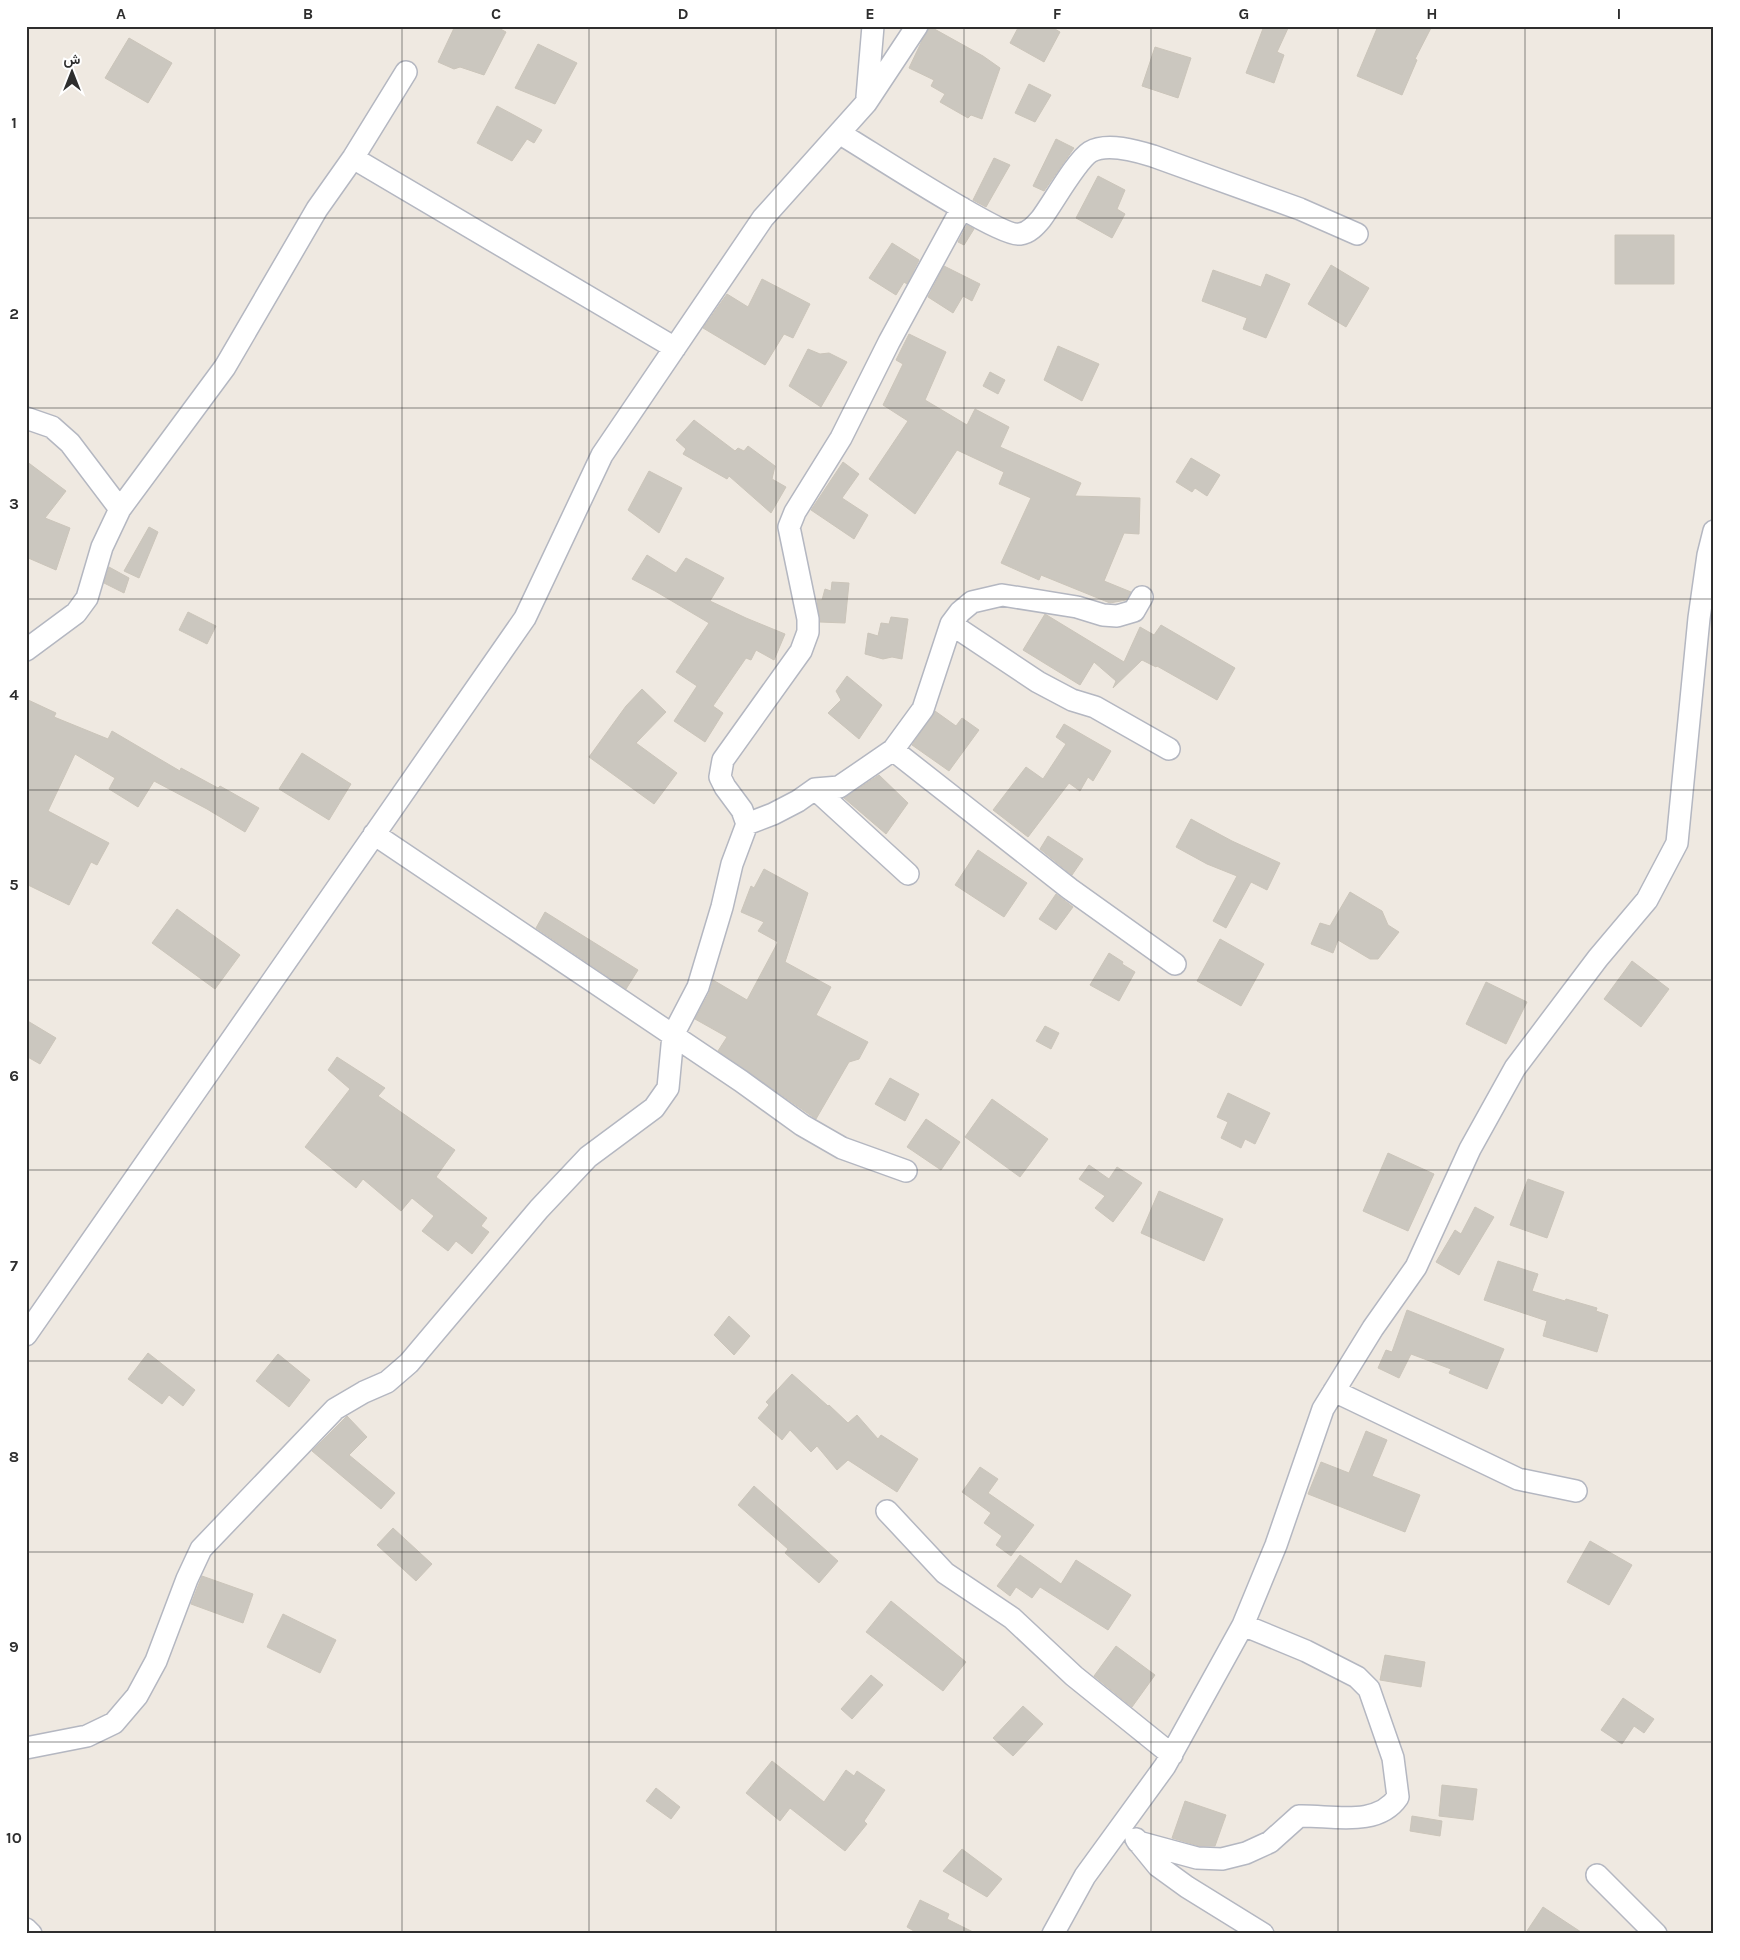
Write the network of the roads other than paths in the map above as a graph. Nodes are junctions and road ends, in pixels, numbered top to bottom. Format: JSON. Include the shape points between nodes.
{"nodes":[{"id":1,"x":873,"y":26,"type":"edge"},
{"id":2,"x":917,"y":26,"type":"edge"},
{"id":3,"x":406,"y":72,"type":"dead end"},
{"id":4,"x":866,"y":103,"type":"junction"},
{"id":5,"x":839,"y":133,"type":"junction"},
{"id":6,"x":353,"y":158,"type":"junction"},
{"id":7,"x":962,"y":208,"type":"junction"},
{"id":8,"x":1357,"y":234,"type":"dead end"},
{"id":9,"x":675,"y":348,"type":"junction"},
{"id":10,"x":26,"y":418,"type":"edge"},
{"id":11,"x":120,"y":509,"type":"junction"},
{"id":12,"x":1714,"y":531,"type":"edge"},
{"id":13,"x":1142,"y":597,"type":"dead end"},
{"id":14,"x":951,"y":624,"type":"junction"},
{"id":15,"x":26,"y":650,"type":"edge"},
{"id":16,"x":1169,"y":749,"type":"dead end"},
{"id":17,"x":893,"y":750,"type":"junction"},
{"id":18,"x":815,"y":789,"type":"junction"},
{"id":19,"x":747,"y":824,"type":"junction"},
{"id":20,"x":374,"y":834,"type":"junction"},
{"id":21,"x":908,"y":874,"type":"dead end"},
{"id":22,"x":1175,"y":964,"type":"dead end"},
{"id":23,"x":672,"y":1035,"type":"junction"},
{"id":24,"x":906,"y":1171,"type":"dead end"},
{"id":25,"x":26,"y":1335,"type":"edge"},
{"id":26,"x":1334,"y":1391,"type":"junction"},
{"id":27,"x":1576,"y":1491,"type":"dead end"},
{"id":28,"x":887,"y":1511,"type":"dead end"},
{"id":29,"x":1243,"y":1626,"type":"junction"},
{"id":30,"x":26,"y":1748,"type":"edge"},
{"id":31,"x":1172,"y":1755,"type":"junction"},
{"id":32,"x":1124,"y":1821,"type":"junction"},
{"id":33,"x":1138,"y":1842,"type":"junction"},
{"id":34,"x":1597,"y":1876,"type":"dead end"},
{"id":35,"x":26,"y":1929,"type":"edge"},
{"id":36,"x":31,"y":1934,"type":"edge"},
{"id":37,"x":1053,"y":1934,"type":"edge"},
{"id":38,"x":1263,"y":1934,"type":"edge"},
{"id":39,"x":1656,"y":1934,"type":"edge"}],
"edges":[{"from":1,"to":4,"type":"street"},
{"from":2,"to":4,"type":"street"},
{"from":3,"to":6,"type":"street"},
{"from":4,"to":5,"type":"street"},
{"from":5,"to":7,"type":"street"},
{"from":5,"to":9,"type":"street","via":[[763,218]]},
{"from":6,"to":9,"type":"street"},
{"from":6,"to":11,"type":"street","via":[[317,209],[225,367]]},
{"from":7,"to":8,"type":"street","via":[[1007,233],[1020,234],[1033,228],[1091,152],[1106,148],[1129,149],[1242,187]]},
{"from":7,"to":19,"type":"street","via":[[841,438],[789,526],[808,632],[801,651],[723,760],[720,777],[742,810]]},
{"from":9,"to":20,"type":"street","via":[[602,455],[525,618]]},
{"from":10,"to":11,"type":"street","via":[[52,427],[70,443]]},
{"from":11,"to":15,"type":"street","via":[[102,547],[87,598],[76,612]]},
{"from":12,"to":26,"type":"street","via":[[1699,618],[1677,843],[1647,900],[1598,958],[1515,1068],[1470,1149],[1416,1267]]},
{"from":13,"to":14,"type":"street","via":[[1134,611],[1117,616],[1002,595],[972,602]]},
{"from":14,"to":16,"type":"street","via":[[1038,682],[1104,712]]},
{"from":14,"to":17,"type":"street","via":[[923,709]]},
{"from":17,"to":18,"type":"street","via":[[839,787]]},
{"from":17,"to":22,"type":"street","via":[[1070,889]]},
{"from":18,"to":19,"type":"street","via":[[773,814]]},
{"from":18,"to":21,"type":"street"},
{"from":19,"to":23,"type":"street","via":[[732,864],[698,987]]},
{"from":20,"to":23,"type":"street"},
{"from":20,"to":25,"type":"street"},
{"from":23,"to":24,"type":"street","via":[[802,1125],[842,1148]]},
{"from":23,"to":30,"type":"street","via":[[668,1088],[654,1108],[582,1164],[539,1209],[409,1363],[387,1382],[335,1409],[201,1550],[156,1661],[137,1696],[114,1723],[87,1736]]},
{"from":26,"to":27,"type":"street","via":[[1518,1478]]},
{"from":26,"to":29,"type":"street","via":[[1323,1409],[1276,1545]]},
{"from":28,"to":31,"type":"street","via":[[945,1573],[1012,1618],[1074,1676]]},
{"from":29,"to":31,"type":"street"},
{"from":29,"to":33,"type":"street","via":[[1306,1651],[1357,1677],[1369,1689],[1393,1758],[1398,1796],[1394,1804],[1376,1814],[1353,1818],[1299,1816],[1270,1842],[1222,1859],[1197,1858]]},
{"from":31,"to":32,"type":"street"},
{"from":32,"to":33,"type":"street"},
{"from":32,"to":37,"type":"street","via":[[1085,1876]]},
{"from":33,"to":38,"type":"street","via":[[1158,1866]]},
{"from":34,"to":39,"type":"street"},
{"from":35,"to":36,"type":"street"}]}
